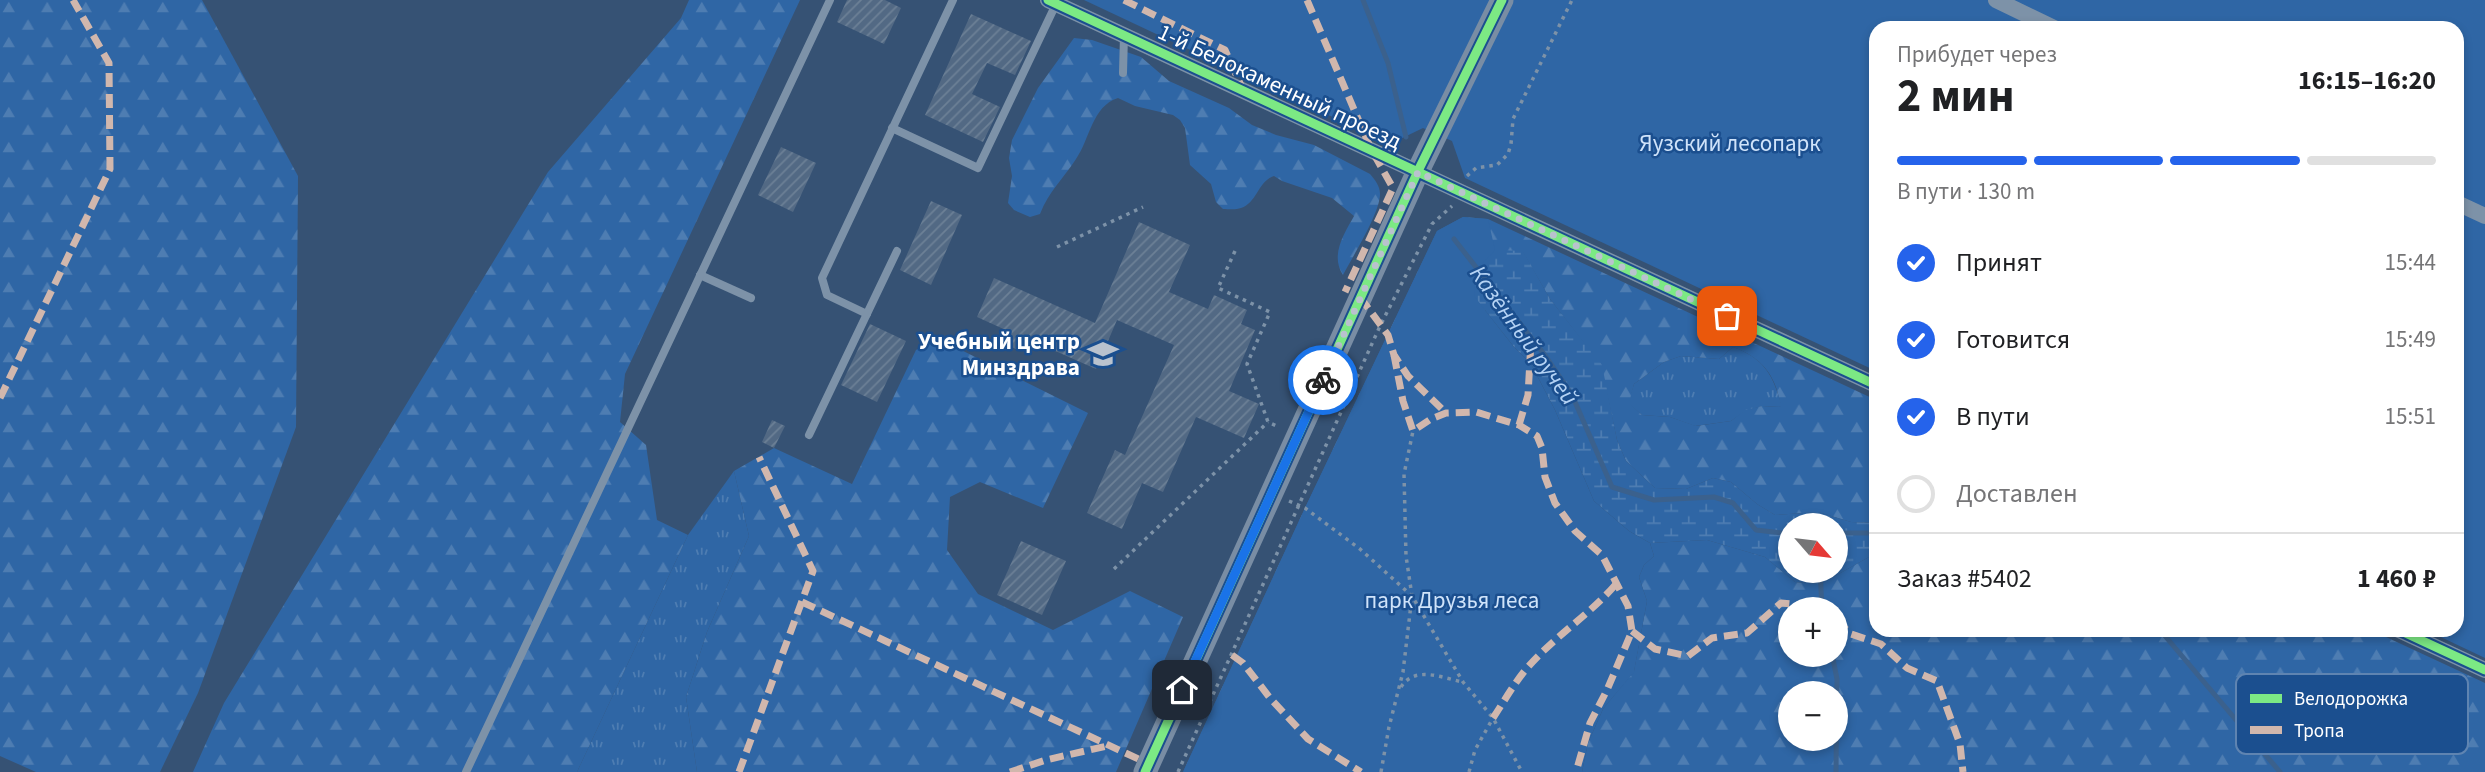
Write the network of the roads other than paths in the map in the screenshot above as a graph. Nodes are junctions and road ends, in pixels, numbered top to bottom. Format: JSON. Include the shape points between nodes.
{"nodes":[{"id":1,"x":830,"y":0,"type":"edge"},
{"id":2,"x":953,"y":0,"type":"edge"},
{"id":3,"x":1502,"y":0,"type":"edge"},
{"id":4,"x":1996,"y":0,"type":"edge"},
{"id":5,"x":1052,"y":2,"type":"edge"},
{"id":6,"x":2040,"y":21,"type":"edge"},
{"id":7,"x":1124,"y":35,"type":"junction"},
{"id":8,"x":1122,"y":73,"type":"dead end"},
{"id":9,"x":892,"y":128,"type":"junction"},
{"id":10,"x":1418,"y":172,"type":"junction"},
{"id":11,"x":2464,"y":206,"type":"edge"},
{"id":12,"x":2485,"y":216,"type":"edge"},
{"id":13,"x":897,"y":251,"type":"dead end"},
{"id":14,"x":701,"y":275,"type":"junction"},
{"id":15,"x":751,"y":298,"type":"dead end"},
{"id":16,"x":867,"y":314,"type":"junction"},
{"id":17,"x":1869,"y":382,"type":"edge"},
{"id":18,"x":809,"y":435,"type":"dead end"},
{"id":19,"x":2414,"y":637,"type":"edge"},
{"id":20,"x":2485,"y":670,"type":"edge"},
{"id":21,"x":466,"y":772,"type":"edge"},
{"id":22,"x":1145,"y":772,"type":"edge"}],
"edges":[{"from":1,"to":14,"type":"lane"},
{"from":2,"to":9,"type":"lane"},
{"from":3,"to":10,"type":"street"},
{"from":4,"to":6,"type":"street"},
{"from":5,"to":7,"type":"street","name":"1-й Белокаменный проезд"},
{"from":5,"to":9,"type":"lane","via":[[978,167]]},
{"from":7,"to":8,"type":"lane"},
{"from":7,"to":10,"type":"street","name":"1-й Белокаменный проезд"},
{"from":9,"to":16,"type":"lane","via":[[822,278],[827,295]]},
{"from":10,"to":17,"type":"street","name":"1-й Белокаменный проезд"},
{"from":10,"to":22,"type":"street"},
{"from":11,"to":12,"type":"street"},
{"from":13,"to":16,"type":"lane"},
{"from":14,"to":15,"type":"lane"},
{"from":14,"to":21,"type":"lane"},
{"from":16,"to":18,"type":"lane"},
{"from":19,"to":20,"type":"street"}]}
